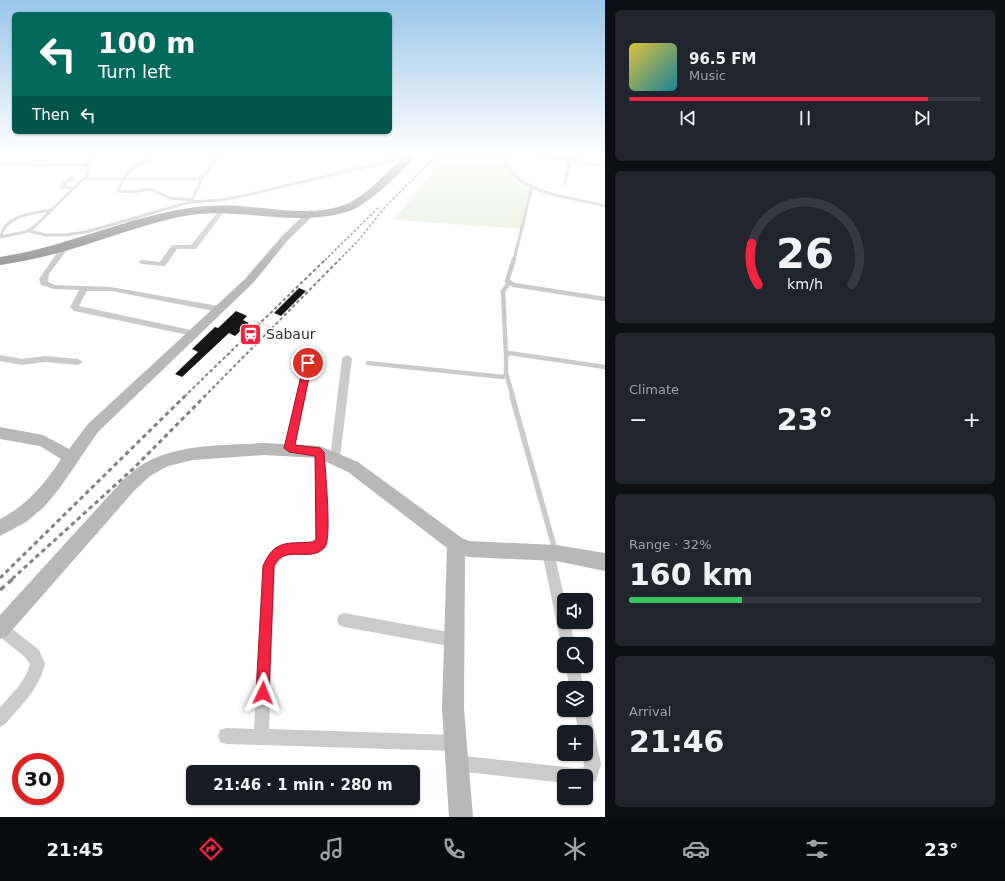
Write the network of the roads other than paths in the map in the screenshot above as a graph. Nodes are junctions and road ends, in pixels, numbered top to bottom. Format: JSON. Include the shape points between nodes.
{"nodes":[{"id":1,"x":68,"y":193,"type":"edge"},
{"id":2,"x":159,"y":193,"type":"edge"},
{"id":3,"x":195,"y":193,"type":"edge"},
{"id":4,"x":250,"y":193,"type":"edge"},
{"id":5,"x":367,"y":193,"type":"edge"},
{"id":6,"x":530,"y":193,"type":"edge"},
{"id":7,"x":550,"y":193,"type":"edge"},
{"id":8,"x":191,"y":201,"type":"junction"},
{"id":9,"x":605,"y":206,"type":"edge"},
{"id":10,"x":223,"y":209,"type":"junction"},
{"id":11,"x":51,"y":210,"type":"junction"},
{"id":12,"x":311,"y":213,"type":"junction"},
{"id":13,"x":29,"y":230,"type":"junction"},
{"id":14,"x":0,"y":236,"type":"edge"},
{"id":15,"x":66,"y":246,"type":"junction"},
{"id":16,"x":142,"y":262,"type":"dead end"},
{"id":17,"x":2,"y":263,"type":"edge"},
{"id":18,"x":509,"y":282,"type":"junction"},
{"id":19,"x":84,"y":288,"type":"junction"},
{"id":20,"x":605,"y":299,"type":"edge"},
{"id":21,"x":219,"y":309,"type":"junction"},
{"id":22,"x":193,"y":333,"type":"junction"},
{"id":23,"x":311,"y":349,"type":"dead end"},
{"id":24,"x":506,"y":356,"type":"junction"},
{"id":25,"x":0,"y":358,"type":"edge"},
{"id":26,"x":347,"y":358,"type":"dead end"},
{"id":27,"x":78,"y":362,"type":"dead end"},
{"id":28,"x":368,"y":363,"type":"dead end"},
{"id":29,"x":605,"y":367,"type":"edge"},
{"id":30,"x":506,"y":372,"type":"junction"},
{"id":31,"x":0,"y":433,"type":"edge"},
{"id":32,"x":289,"y":448,"type":"junction"},
{"id":33,"x":327,"y":455,"type":"junction"},
{"id":34,"x":70,"y":457,"type":"junction"},
{"id":35,"x":0,"y":528,"type":"edge"},
{"id":36,"x":456,"y":544,"type":"junction"},
{"id":37,"x":552,"y":553,"type":"junction"},
{"id":38,"x":605,"y":562,"type":"edge"},
{"id":39,"x":344,"y":620,"type":"dead end"},
{"id":40,"x":0,"y":628,"type":"edge"},
{"id":41,"x":567,"y":637,"type":"edge"},
{"id":42,"x":454,"y":640,"type":"junction"},
{"id":43,"x":583,"y":717,"type":"edge"},
{"id":44,"x":0,"y":719,"type":"edge"},
{"id":45,"x":226,"y":736,"type":"dead end"},
{"id":46,"x":261,"y":737,"type":"junction"},
{"id":47,"x":455,"y":753,"type":"junction"},
{"id":48,"x":461,"y":817,"type":"edge"}],
"edges":[{"from":1,"to":11,"type":"lane"},
{"from":2,"to":8,"type":"lane","via":[[170,198]]},
{"from":3,"to":8,"type":"lane"},
{"from":4,"to":8,"type":"lane","via":[[224,199]]},
{"from":5,"to":12,"type":"highway","via":[[356,203],[333,211]]},
{"from":6,"to":18,"type":"lane","via":[[518,248],[508,276]]},
{"from":7,"to":9,"type":"lane"},
{"from":8,"to":13,"type":"lane","via":[[72,235],[44,236]]},
{"from":10,"to":12,"type":"highway"},
{"from":10,"to":15,"type":"highway","via":[[183,212]]},
{"from":10,"to":16,"type":"street","via":[[193,247],[175,247],[162,264]]},
{"from":11,"to":13,"type":"lane"},
{"from":11,"to":14,"type":"lane","via":[[18,216]]},
{"from":12,"to":21,"type":"street","via":[[249,281]]},
{"from":13,"to":14,"type":"lane"},
{"from":15,"to":17,"type":"highway"},
{"from":15,"to":19,"type":"street","via":[[45,274],[44,283],[54,287]]},
{"from":18,"to":20,"type":"lane","via":[[514,285]]},
{"from":18,"to":24,"type":"lane","via":[[503,291]]},
{"from":19,"to":21,"type":"street","via":[[111,289]]},
{"from":19,"to":22,"type":"street","via":[[74,303],[77,309]]},
{"from":21,"to":22,"type":"street"},
{"from":22,"to":34,"type":"street","via":[[93,428]]},
{"from":23,"to":32,"type":"street"},
{"from":24,"to":29,"type":"lane","via":[[509,353]]},
{"from":24,"to":30,"type":"lane"},
{"from":25,"to":27,"type":"street","via":[[22,362],[45,358]]},
{"from":26,"to":33,"type":"street"},
{"from":28,"to":30,"type":"lane","via":[[497,377],[503,377]]},
{"from":30,"to":37,"type":"lane"},
{"from":31,"to":34,"type":"street","via":[[43,441]]},
{"from":32,"to":33,"type":"street"},
{"from":32,"to":40,"type":"street","via":[[193,454],[165,461],[145,470],[129,484]]},
{"from":33,"to":36,"type":"street","via":[[353,467]]},
{"from":33,"to":46,"type":"street","via":[[321,542],[315,548],[281,550],[273,556],[269,566]]},
{"from":34,"to":35,"type":"street","via":[[52,486],[38,502],[16,520]]},
{"from":36,"to":37,"type":"street","via":[[470,549]]},
{"from":36,"to":42,"type":"street"},
{"from":37,"to":38,"type":"street"},
{"from":37,"to":41,"type":"street"},
{"from":39,"to":42,"type":"street"},
{"from":40,"to":44,"type":"street","via":[[36,658],[38,667],[33,678]]},
{"from":42,"to":47,"type":"street"},
{"from":43,"to":47,"type":"street","via":[[593,764],[590,775],[575,776]]},
{"from":45,"to":46,"type":"street"},
{"from":46,"to":47,"type":"street"},
{"from":47,"to":48,"type":"street"}]}
